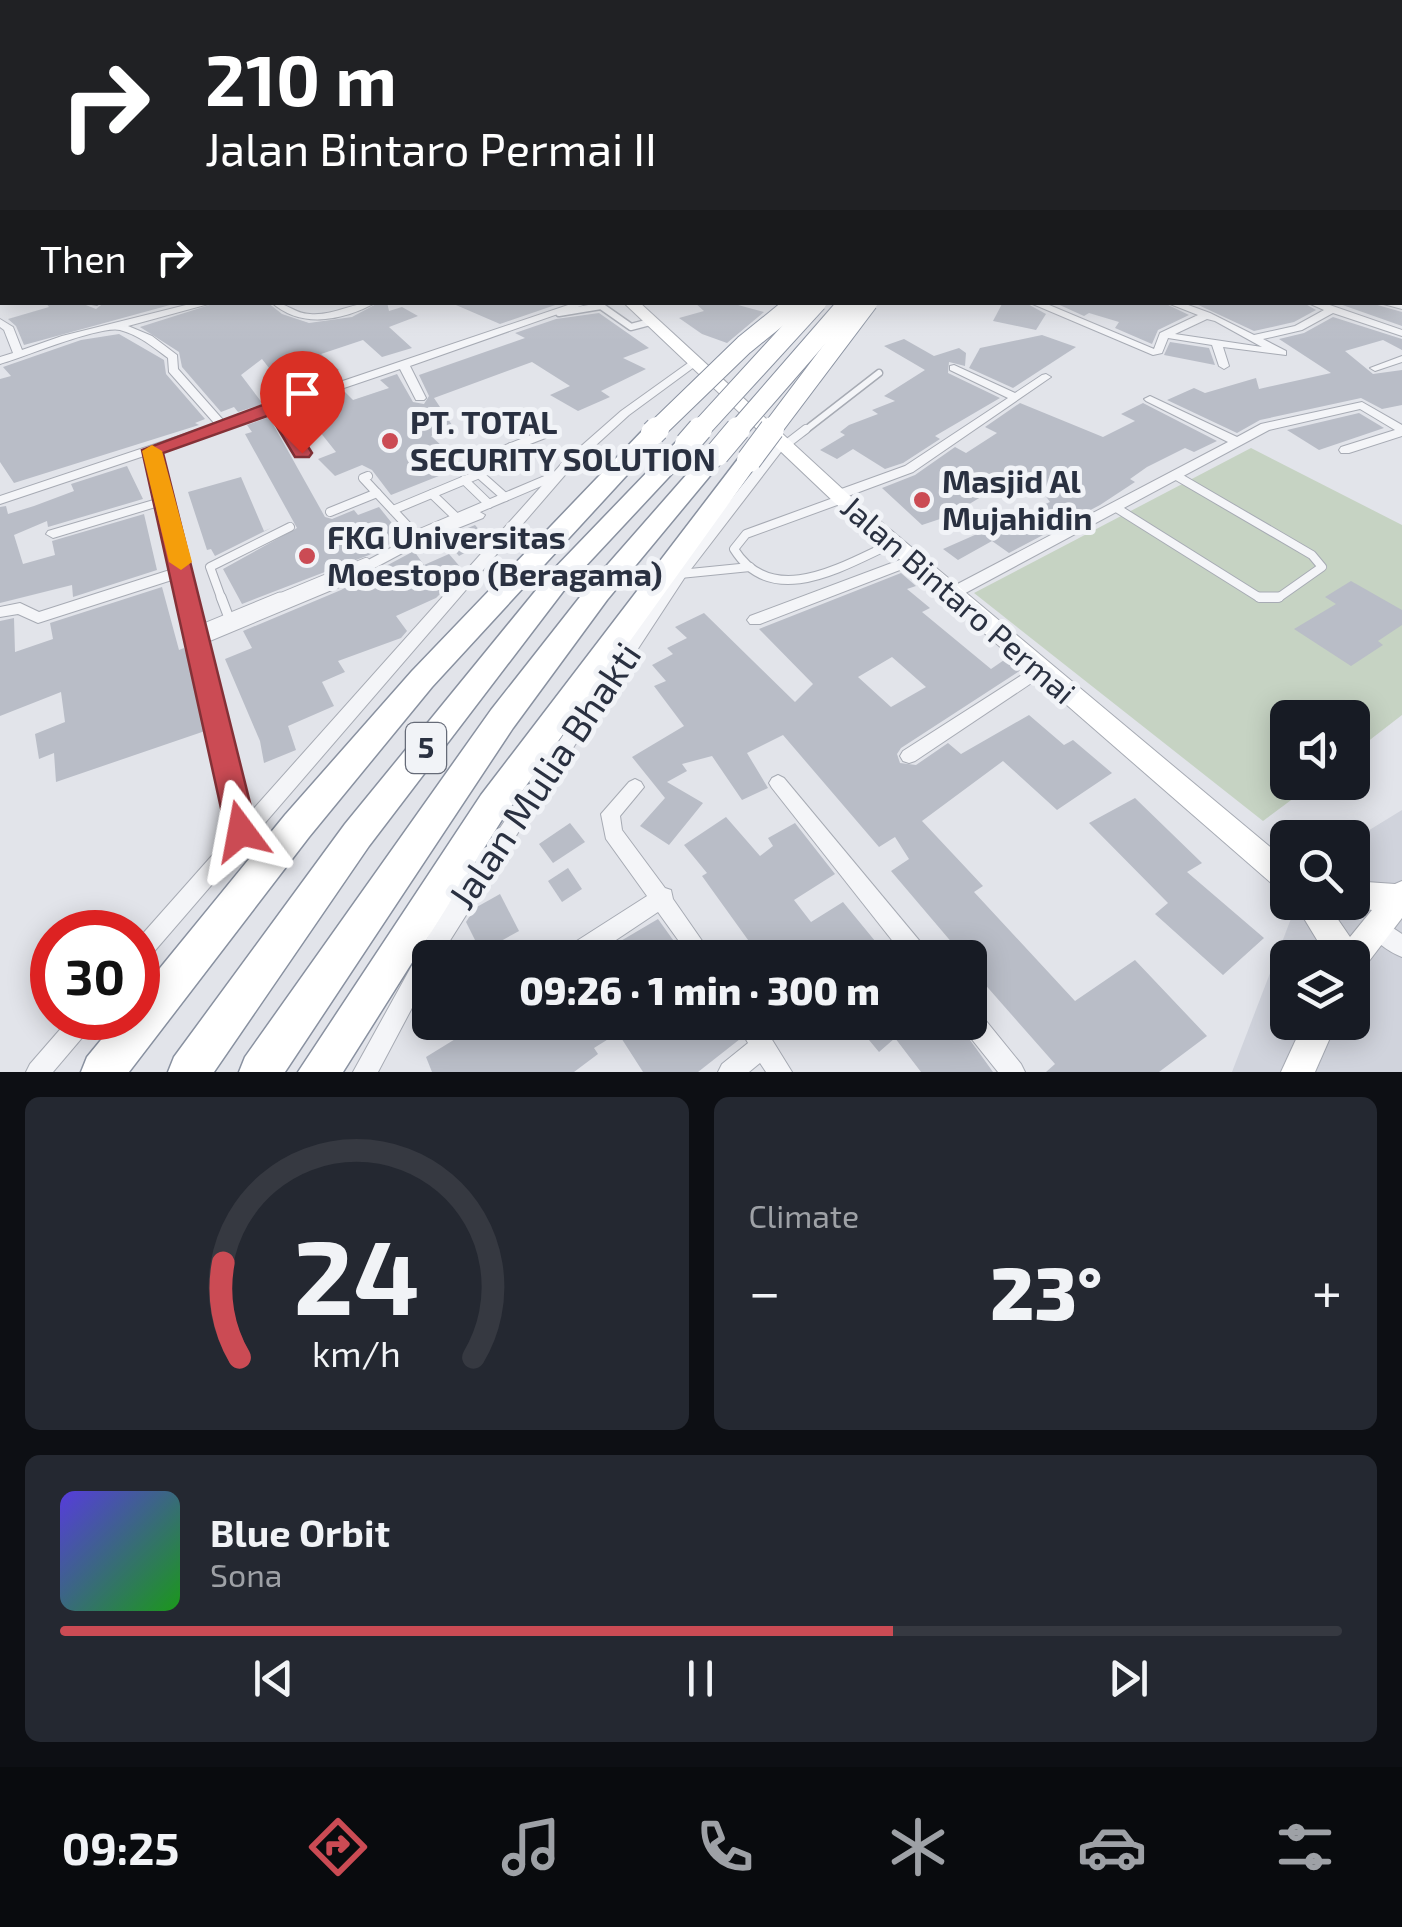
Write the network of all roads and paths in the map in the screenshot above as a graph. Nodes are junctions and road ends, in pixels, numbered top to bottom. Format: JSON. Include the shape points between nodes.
{"nodes":[{"id":1,"x":196,"y":305,"type":"edge"},
{"id":2,"x":279,"y":305,"type":"edge"},
{"id":3,"x":362,"y":305,"type":"edge"},
{"id":4,"x":580,"y":305,"type":"edge"},
{"id":5,"x":793,"y":305,"type":"edge"},
{"id":6,"x":815,"y":305,"type":"edge"},
{"id":7,"x":846,"y":305,"type":"edge"},
{"id":8,"x":866,"y":305,"type":"edge"},
{"id":9,"x":1039,"y":305,"type":"edge"},
{"id":10,"x":1175,"y":305,"type":"edge"},
{"id":11,"x":1340,"y":308,"type":"edge"},
{"id":12,"x":639,"y":309,"type":"edge"},
{"id":13,"x":559,"y":313,"type":"junction"},
{"id":14,"x":1207,"y":315,"type":"junction"},
{"id":15,"x":0,"y":322,"type":"edge"},
{"id":16,"x":117,"y":325,"type":"junction"},
{"id":17,"x":1402,"y":334,"type":"edge"},
{"id":18,"x":1164,"y":335,"type":"junction"},
{"id":19,"x":1254,"y":338,"type":"junction"},
{"id":20,"x":1217,"y":344,"type":"junction"},
{"id":21,"x":19,"y":354,"type":"junction"},
{"id":22,"x":1402,"y":359,"type":"edge"},
{"id":23,"x":0,"y":361,"type":"edge"},
{"id":24,"x":404,"y":365,"type":"junction"},
{"id":25,"x":692,"y":365,"type":"junction"},
{"id":26,"x":1224,"y":366,"type":"dead end"},
{"id":27,"x":954,"y":368,"type":"dead end"},
{"id":28,"x":1375,"y":368,"type":"dead end"},
{"id":29,"x":879,"y":372,"type":"dead end"},
{"id":30,"x":1046,"y":377,"type":"dead end"},
{"id":31,"x":1016,"y":397,"type":"junction"},
{"id":32,"x":420,"y":398,"type":"dead end"},
{"id":33,"x":1150,"y":399,"type":"dead end"},
{"id":34,"x":275,"y":408,"type":"junction"},
{"id":35,"x":222,"y":425,"type":"junction"},
{"id":36,"x":554,"y":430,"type":"dead end"},
{"id":37,"x":1402,"y":431,"type":"edge"},
{"id":38,"x":1236,"y":442,"type":"junction"},
{"id":39,"x":782,"y":445,"type":"junction"},
{"id":40,"x":511,"y":447,"type":"junction"},
{"id":41,"x":702,"y":449,"type":"junction"},
{"id":42,"x":152,"y":450,"type":"junction"},
{"id":43,"x":1345,"y":450,"type":"dead end"},
{"id":44,"x":302,"y":453,"type":"dead end"},
{"id":45,"x":524,"y":458,"type":"dead end"},
{"id":46,"x":479,"y":474,"type":"junction"},
{"id":47,"x":559,"y":474,"type":"junction"},
{"id":48,"x":1175,"y":475,"type":"junction"},
{"id":49,"x":368,"y":476,"type":"dead end"},
{"id":50,"x":464,"y":480,"type":"junction"},
{"id":51,"x":377,"y":493,"type":"junction"},
{"id":52,"x":432,"y":494,"type":"junction"},
{"id":53,"x":505,"y":497,"type":"junction"},
{"id":54,"x":840,"y":498,"type":"junction"},
{"id":55,"x":0,"y":500,"type":"edge"},
{"id":56,"x":166,"y":500,"type":"junction"},
{"id":57,"x":1115,"y":506,"type":"junction"},
{"id":58,"x":484,"y":509,"type":"junction"},
{"id":59,"x":393,"y":510,"type":"junction"},
{"id":60,"x":330,"y":512,"type":"dead end"},
{"id":61,"x":456,"y":518,"type":"junction"},
{"id":62,"x":290,"y":527,"type":"dead end"},
{"id":63,"x":53,"y":534,"type":"dead end"},
{"id":64,"x":416,"y":535,"type":"junction"},
{"id":65,"x":893,"y":543,"type":"junction"},
{"id":66,"x":912,"y":560,"type":"junction"},
{"id":67,"x":750,"y":567,"type":"junction"},
{"id":68,"x":183,"y":570,"type":"junction"},
{"id":69,"x":680,"y":574,"type":"junction"},
{"id":70,"x":953,"y":594,"type":"junction"},
{"id":71,"x":0,"y":612,"type":"edge"},
{"id":72,"x":229,"y":618,"type":"junction"},
{"id":73,"x":755,"y":620,"type":"dead end"},
{"id":74,"x":196,"y":636,"type":"junction"},
{"id":75,"x":1039,"y":670,"type":"junction"},
{"id":76,"x":910,"y":756,"type":"dead end"},
{"id":77,"x":778,"y":783,"type":"dead end"},
{"id":78,"x":636,"y":787,"type":"dead end"},
{"id":79,"x":241,"y":831,"type":"junction"},
{"id":80,"x":1270,"y":865,"type":"edge"},
{"id":81,"x":1370,"y":896,"type":"edge"},
{"id":82,"x":1400,"y":897,"type":"edge"},
{"id":83,"x":664,"y":898,"type":"junction"},
{"id":84,"x":1374,"y":926,"type":"junction"},
{"id":85,"x":160,"y":928,"type":"edge"},
{"id":86,"x":598,"y":940,"type":"edge"},
{"id":87,"x":692,"y":940,"type":"edge"},
{"id":88,"x":905,"y":940,"type":"edge"},
{"id":89,"x":1363,"y":940,"type":"edge"},
{"id":90,"x":1402,"y":947,"type":"edge"},
{"id":91,"x":65,"y":1040,"type":"edge"},
{"id":92,"x":759,"y":1040,"type":"edge"},
{"id":93,"x":987,"y":1040,"type":"edge"},
{"id":94,"x":1313,"y":1040,"type":"edge"},
{"id":95,"x":763,"y":1046,"type":"junction"},
{"id":96,"x":38,"y":1072,"type":"edge"},
{"id":97,"x":102,"y":1072,"type":"edge"},
{"id":98,"x":189,"y":1072,"type":"edge"},
{"id":99,"x":260,"y":1072,"type":"edge"},
{"id":100,"x":320,"y":1072,"type":"edge"},
{"id":101,"x":365,"y":1072,"type":"edge"},
{"id":102,"x":730,"y":1072,"type":"edge"},
{"id":103,"x":780,"y":1072,"type":"edge"},
{"id":104,"x":1013,"y":1072,"type":"edge"},
{"id":105,"x":1298,"y":1072,"type":"edge"}],
"edges":[{"from":1,"to":16,"type":"street"},
{"from":2,"to":3,"type":"street","via":[[308,320]]},
{"from":4,"to":13,"type":"street"},
{"from":5,"to":97,"type":"highway","bridge":true,"via":[[654,433],[422,679]]},
{"from":6,"to":41,"type":"highway","number":"5","bridge":true},
{"from":7,"to":41,"type":"highway","number":"5","bridge":true},
{"from":8,"to":100,"type":"highway","bridge":true,"via":[[494,805]]},
{"from":9,"to":18,"type":"street","via":[[1153,352]]},
{"from":10,"to":14,"type":"street"},
{"from":11,"to":17,"type":"street"},
{"from":11,"to":19,"type":"street","via":[[1298,328]]},
{"from":12,"to":13,"type":"lane","via":[[631,327],[602,306]]},
{"from":12,"to":25,"type":"main road","name":"Jalan Bintaro Permai"},
{"from":13,"to":24,"type":"street"},
{"from":14,"to":18,"type":"street"},
{"from":14,"to":19,"type":"street"},
{"from":15,"to":21,"type":"street"},
{"from":16,"to":21,"type":"street"},
{"from":16,"to":35,"type":"street","via":[[173,357],[174,370]]},
{"from":18,"to":20,"type":"street"},
{"from":19,"to":20,"type":"street","via":[[1282,352]]},
{"from":20,"to":26,"type":"street"},
{"from":21,"to":23,"type":"street"},
{"from":22,"to":28,"type":"street"},
{"from":24,"to":32,"type":"street"},
{"from":24,"to":34,"type":"street"},
{"from":25,"to":39,"type":"main road","name":"Jalan Bintaro Permai"},
{"from":25,"to":47,"type":"street","via":[[596,437]]},
{"from":27,"to":31,"type":"street"},
{"from":29,"to":39,"type":"lane"},
{"from":30,"to":31,"type":"street"},
{"from":31,"to":54,"type":"street","via":[[909,469]]},
{"from":33,"to":38,"type":"street"},
{"from":34,"to":35,"type":"street"},
{"from":34,"to":44,"type":"street"},
{"from":35,"to":42,"type":"street"},
{"from":36,"to":40,"type":"lane"},
{"from":37,"to":38,"type":"street","via":[[1377,411],[1356,405],[1279,423]]},
{"from":37,"to":43,"type":"street"},
{"from":38,"to":48,"type":"street"},
{"from":39,"to":54,"type":"main road","name":"Jalan Bintaro Permai"},
{"from":39,"to":69,"type":"street","name":"Jalan Mulia Bhakti"},
{"from":40,"to":45,"type":"lane"},
{"from":40,"to":46,"type":"lane","via":[[474,462],[489,470]]},
{"from":41,"to":98,"type":"highway","number":"5","via":[[547,594],[357,835]]},
{"from":41,"to":99,"type":"highway","number":"5","via":[[502,718]]},
{"from":42,"to":55,"type":"street"},
{"from":42,"to":56,"type":"street"},
{"from":46,"to":50,"type":"lane"},
{"from":46,"to":53,"type":"lane"},
{"from":47,"to":53,"type":"lane"},
{"from":47,"to":79,"type":"street"},
{"from":48,"to":57,"type":"street"},
{"from":48,"to":57,"type":"lane","via":[[1322,567],[1268,600]]},
{"from":49,"to":51,"type":"lane","via":[[363,478]]},
{"from":50,"to":52,"type":"lane"},
{"from":50,"to":58,"type":"lane"},
{"from":51,"to":59,"type":"lane"},
{"from":51,"to":60,"type":"lane"},
{"from":52,"to":59,"type":"lane"},
{"from":52,"to":61,"type":"lane"},
{"from":53,"to":58,"type":"lane"},
{"from":54,"to":65,"type":"main road","name":"Jalan Bintaro Permai"},
{"from":54,"to":67,"type":"lane","via":[[738,540],[736,552]]},
{"from":56,"to":63,"type":"street"},
{"from":56,"to":68,"type":"street"},
{"from":57,"to":70,"type":"street"},
{"from":58,"to":61,"type":"lane"},
{"from":58,"to":74,"type":"street","via":[[334,584]]},
{"from":59,"to":64,"type":"lane"},
{"from":61,"to":64,"type":"lane"},
{"from":62,"to":72,"type":"lane","via":[[210,567]]},
{"from":64,"to":72,"type":"lane","via":[[388,553]]},
{"from":65,"to":66,"type":"main road","name":"Jalan Bintaro Permai"},
{"from":65,"to":67,"type":"lane","via":[[802,582],[786,584]]},
{"from":66,"to":70,"type":"main road","name":"Jalan Bintaro Permai"},
{"from":66,"to":73,"type":"street"},
{"from":67,"to":69,"type":"lane"},
{"from":68,"to":71,"type":"street","via":[[38,618],[20,608]]},
{"from":68,"to":74,"type":"street"},
{"from":69,"to":101,"type":"street","name":"Jalan Mulia Bhakti","via":[[443,930]]},
{"from":70,"to":75,"type":"main road","name":"Jalan Bintaro Permai"},
{"from":72,"to":74,"type":"lane"},
{"from":74,"to":79,"type":"street"},
{"from":75,"to":76,"type":"street"},
{"from":75,"to":80,"type":"main road","name":"Jalan Bintaro Permai"},
{"from":77,"to":88,"type":"street"},
{"from":78,"to":83,"type":"street","via":[[610,814],[613,832]]},
{"from":79,"to":85,"type":"street"},
{"from":81,"to":82,"type":"main road"},
{"from":82,"to":84,"type":"main road"},
{"from":83,"to":86,"type":"street"},
{"from":83,"to":87,"type":"street"},
{"from":84,"to":89,"type":"main road"},
{"from":84,"to":90,"type":"street"},
{"from":91,"to":96,"type":"street"},
{"from":92,"to":95,"type":"street"},
{"from":93,"to":104,"type":"street"},
{"from":94,"to":105,"type":"main road"},
{"from":95,"to":102,"type":"street"},
{"from":95,"to":103,"type":"street"}]}
